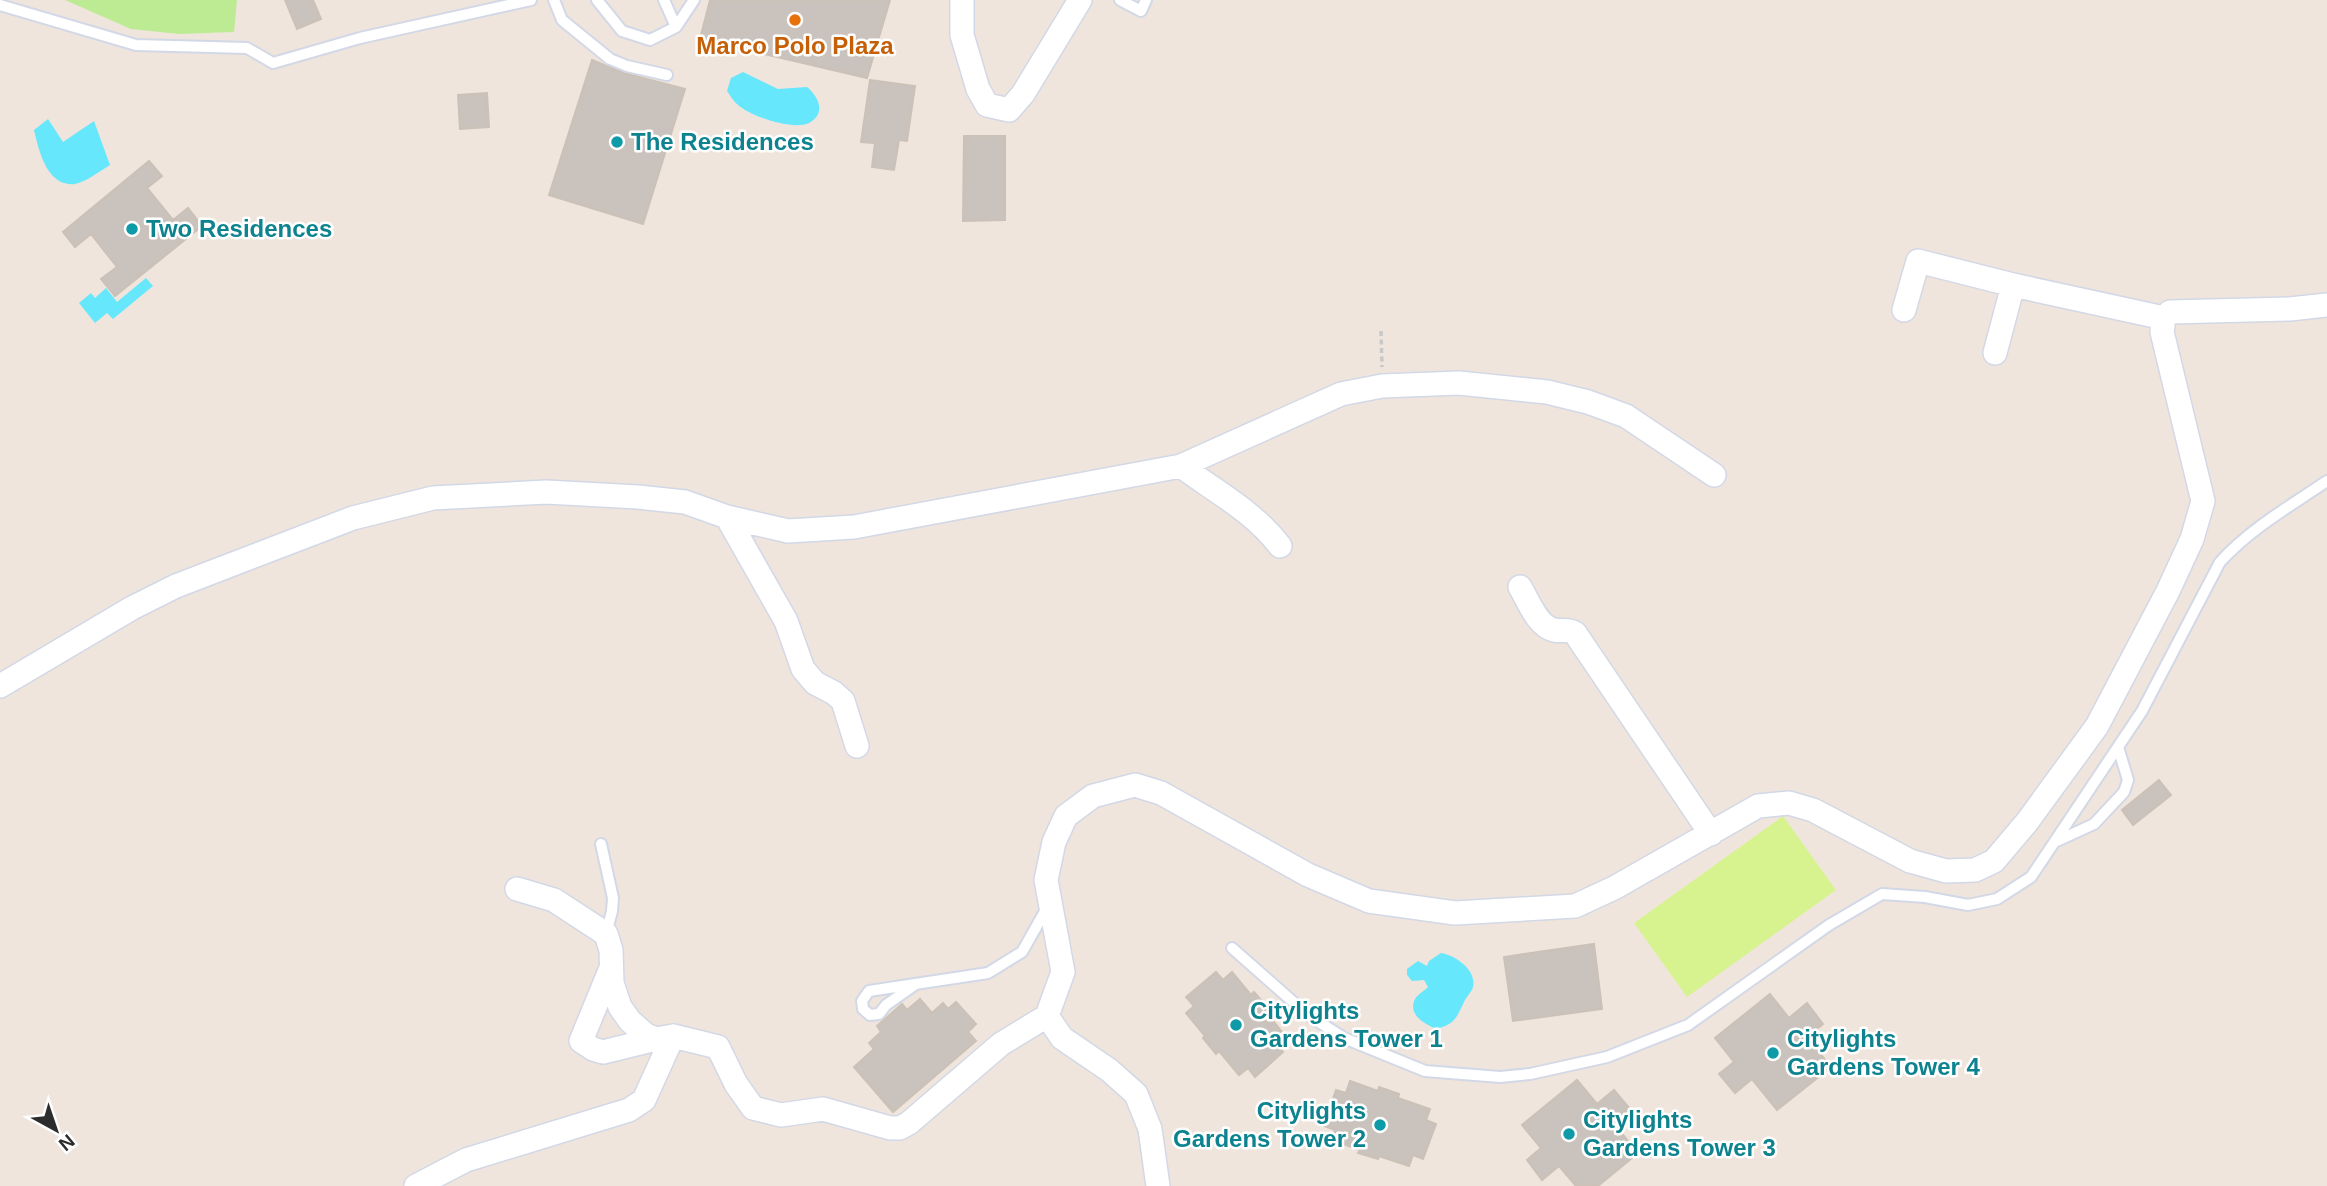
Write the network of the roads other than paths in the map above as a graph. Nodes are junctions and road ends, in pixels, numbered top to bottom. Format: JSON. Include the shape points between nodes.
{"nodes":[{"id":1,"x":531,"y":0,"type":"edge"},
{"id":2,"x":554,"y":0,"type":"edge"},
{"id":3,"x":597,"y":0,"type":"edge"},
{"id":4,"x":664,"y":0,"type":"edge"},
{"id":5,"x":694,"y":0,"type":"edge"},
{"id":6,"x":962,"y":0,"type":"edge"},
{"id":7,"x":1080,"y":0,"type":"edge"},
{"id":8,"x":1120,"y":0,"type":"edge"},
{"id":9,"x":1146,"y":0,"type":"edge"},
{"id":10,"x":0,"y":5,"type":"edge"},
{"id":11,"x":676,"y":27,"type":"junction"},
{"id":12,"x":667,"y":75,"type":"dead end"},
{"id":13,"x":2013,"y":285,"type":"junction"},
{"id":14,"x":2327,"y":305,"type":"edge"},
{"id":15,"x":1904,"y":310,"type":"dead end"},
{"id":16,"x":2164,"y":318,"type":"junction"},
{"id":17,"x":1995,"y":353,"type":"dead end"},
{"id":18,"x":1181,"y":466,"type":"junction"},
{"id":19,"x":1714,"y":475,"type":"dead end"},
{"id":20,"x":2327,"y":481,"type":"edge"},
{"id":21,"x":727,"y":517,"type":"junction"},
{"id":22,"x":1280,"y":546,"type":"dead end"},
{"id":23,"x":1520,"y":587,"type":"dead end"},
{"id":24,"x":0,"y":686,"type":"edge"},
{"id":25,"x":858,"y":746,"type":"dead end"},
{"id":26,"x":2118,"y":747,"type":"junction"},
{"id":27,"x":1711,"y":834,"type":"junction"},
{"id":28,"x":2054,"y":843,"type":"junction"},
{"id":29,"x":601,"y":844,"type":"dead end"},
{"id":30,"x":517,"y":889,"type":"dead end"},
{"id":31,"x":1051,"y":901,"type":"junction"},
{"id":32,"x":606,"y":934,"type":"junction"},
{"id":33,"x":1232,"y":948,"type":"dead end"},
{"id":34,"x":612,"y":965,"type":"junction"},
{"id":35,"x":916,"y":984,"type":"junction"},
{"id":36,"x":876,"y":990,"type":"junction"},
{"id":37,"x":886,"y":1005,"type":"junction"},
{"id":38,"x":1047,"y":1016,"type":"junction"},
{"id":39,"x":664,"y":1037,"type":"junction"},
{"id":40,"x":416,"y":1186,"type":"edge"},
{"id":41,"x":1158,"y":1186,"type":"edge"}],
"edges":[{"from":1,"to":10,"type":"lane","via":[[360,38],[273,64],[247,48],[136,45]]},
{"from":2,"to":12,"type":"lane","via":[[562,20],[610,59]]},
{"from":3,"to":11,"type":"lane","via":[[622,31],[650,40]]},
{"from":4,"to":11,"type":"lane"},
{"from":5,"to":11,"type":"lane"},
{"from":6,"to":7,"type":"street","via":[[962,35],[978,89],[987,105],[1009,110]]},
{"from":8,"to":9,"type":"lane","via":[[1142,11]]},
{"from":13,"to":15,"type":"street","via":[[1918,261]]},
{"from":13,"to":16,"type":"street"},
{"from":13,"to":17,"type":"street"},
{"from":14,"to":16,"type":"street","via":[[2170,312]]},
{"from":16,"to":27,"type":"street","via":[[2162,332],[2203,501],[2192,539],[2097,726],[1994,862],[1975,870],[1947,872],[1910,862],[1813,810],[1789,803],[1759,806]]},
{"from":18,"to":19,"type":"street","via":[[1341,394],[1382,386],[1459,383],[1547,392],[1588,402],[1626,416]]},
{"from":18,"to":21,"type":"street","via":[[854,527],[788,531]]},
{"from":18,"to":22,"type":"street","via":[[1261,522]]},
{"from":20,"to":26,"type":"lane","via":[[2264,521],[2220,562],[2142,711]]},
{"from":21,"to":24,"type":"street","via":[[685,502],[638,497],[546,492],[433,498],[353,518],[176,586]]},
{"from":21,"to":25,"type":"street","via":[[786,621],[803,669],[843,701]]},
{"from":23,"to":27,"type":"street","via":[[1544,625],[1575,633]]},
{"from":26,"to":28,"type":"lane"},
{"from":26,"to":28,"type":"lane","via":[[2128,780],[2124,792],[2094,824]]},
{"from":27,"to":31,"type":"street","via":[[1575,906],[1455,912],[1369,901],[1308,875],[1161,793],[1135,785],[1093,796],[1066,816],[1054,842],[1046,880]]},
{"from":28,"to":33,"type":"lane","via":[[2031,877],[1997,899],[1968,905],[1882,894],[1829,925],[1688,1025],[1607,1058],[1530,1074],[1474,1076],[1425,1071],[1344,1038],[1308,1015]]},
{"from":29,"to":32,"type":"lane","via":[[612,898]]},
{"from":30,"to":32,"type":"street","via":[[554,900]]},
{"from":31,"to":35,"type":"lane","via":[[1022,952],[988,973]]},
{"from":31,"to":38,"type":"street","via":[[1063,972]]},
{"from":32,"to":34,"type":"street"},
{"from":34,"to":39,"type":"street","via":[[612,983],[630,1021],[646,1035]]},
{"from":34,"to":39,"type":"street","via":[[581,1041],[603,1052]]},
{"from":35,"to":36,"type":"lane"},
{"from":35,"to":37,"type":"lane"},
{"from":36,"to":37,"type":"lane","via":[[885,997]]},
{"from":36,"to":37,"type":"lane","via":[[863,997],[863,1009],[874,1015]]},
{"from":38,"to":39,"type":"street","via":[[1001,1044],[900,1128],[824,1109],[781,1115],[753,1108],[718,1046]]},
{"from":38,"to":41,"type":"street","via":[[1062,1038],[1136,1094],[1150,1129]]},
{"from":39,"to":40,"type":"street","via":[[644,1100],[629,1110],[466,1160]]}]}
